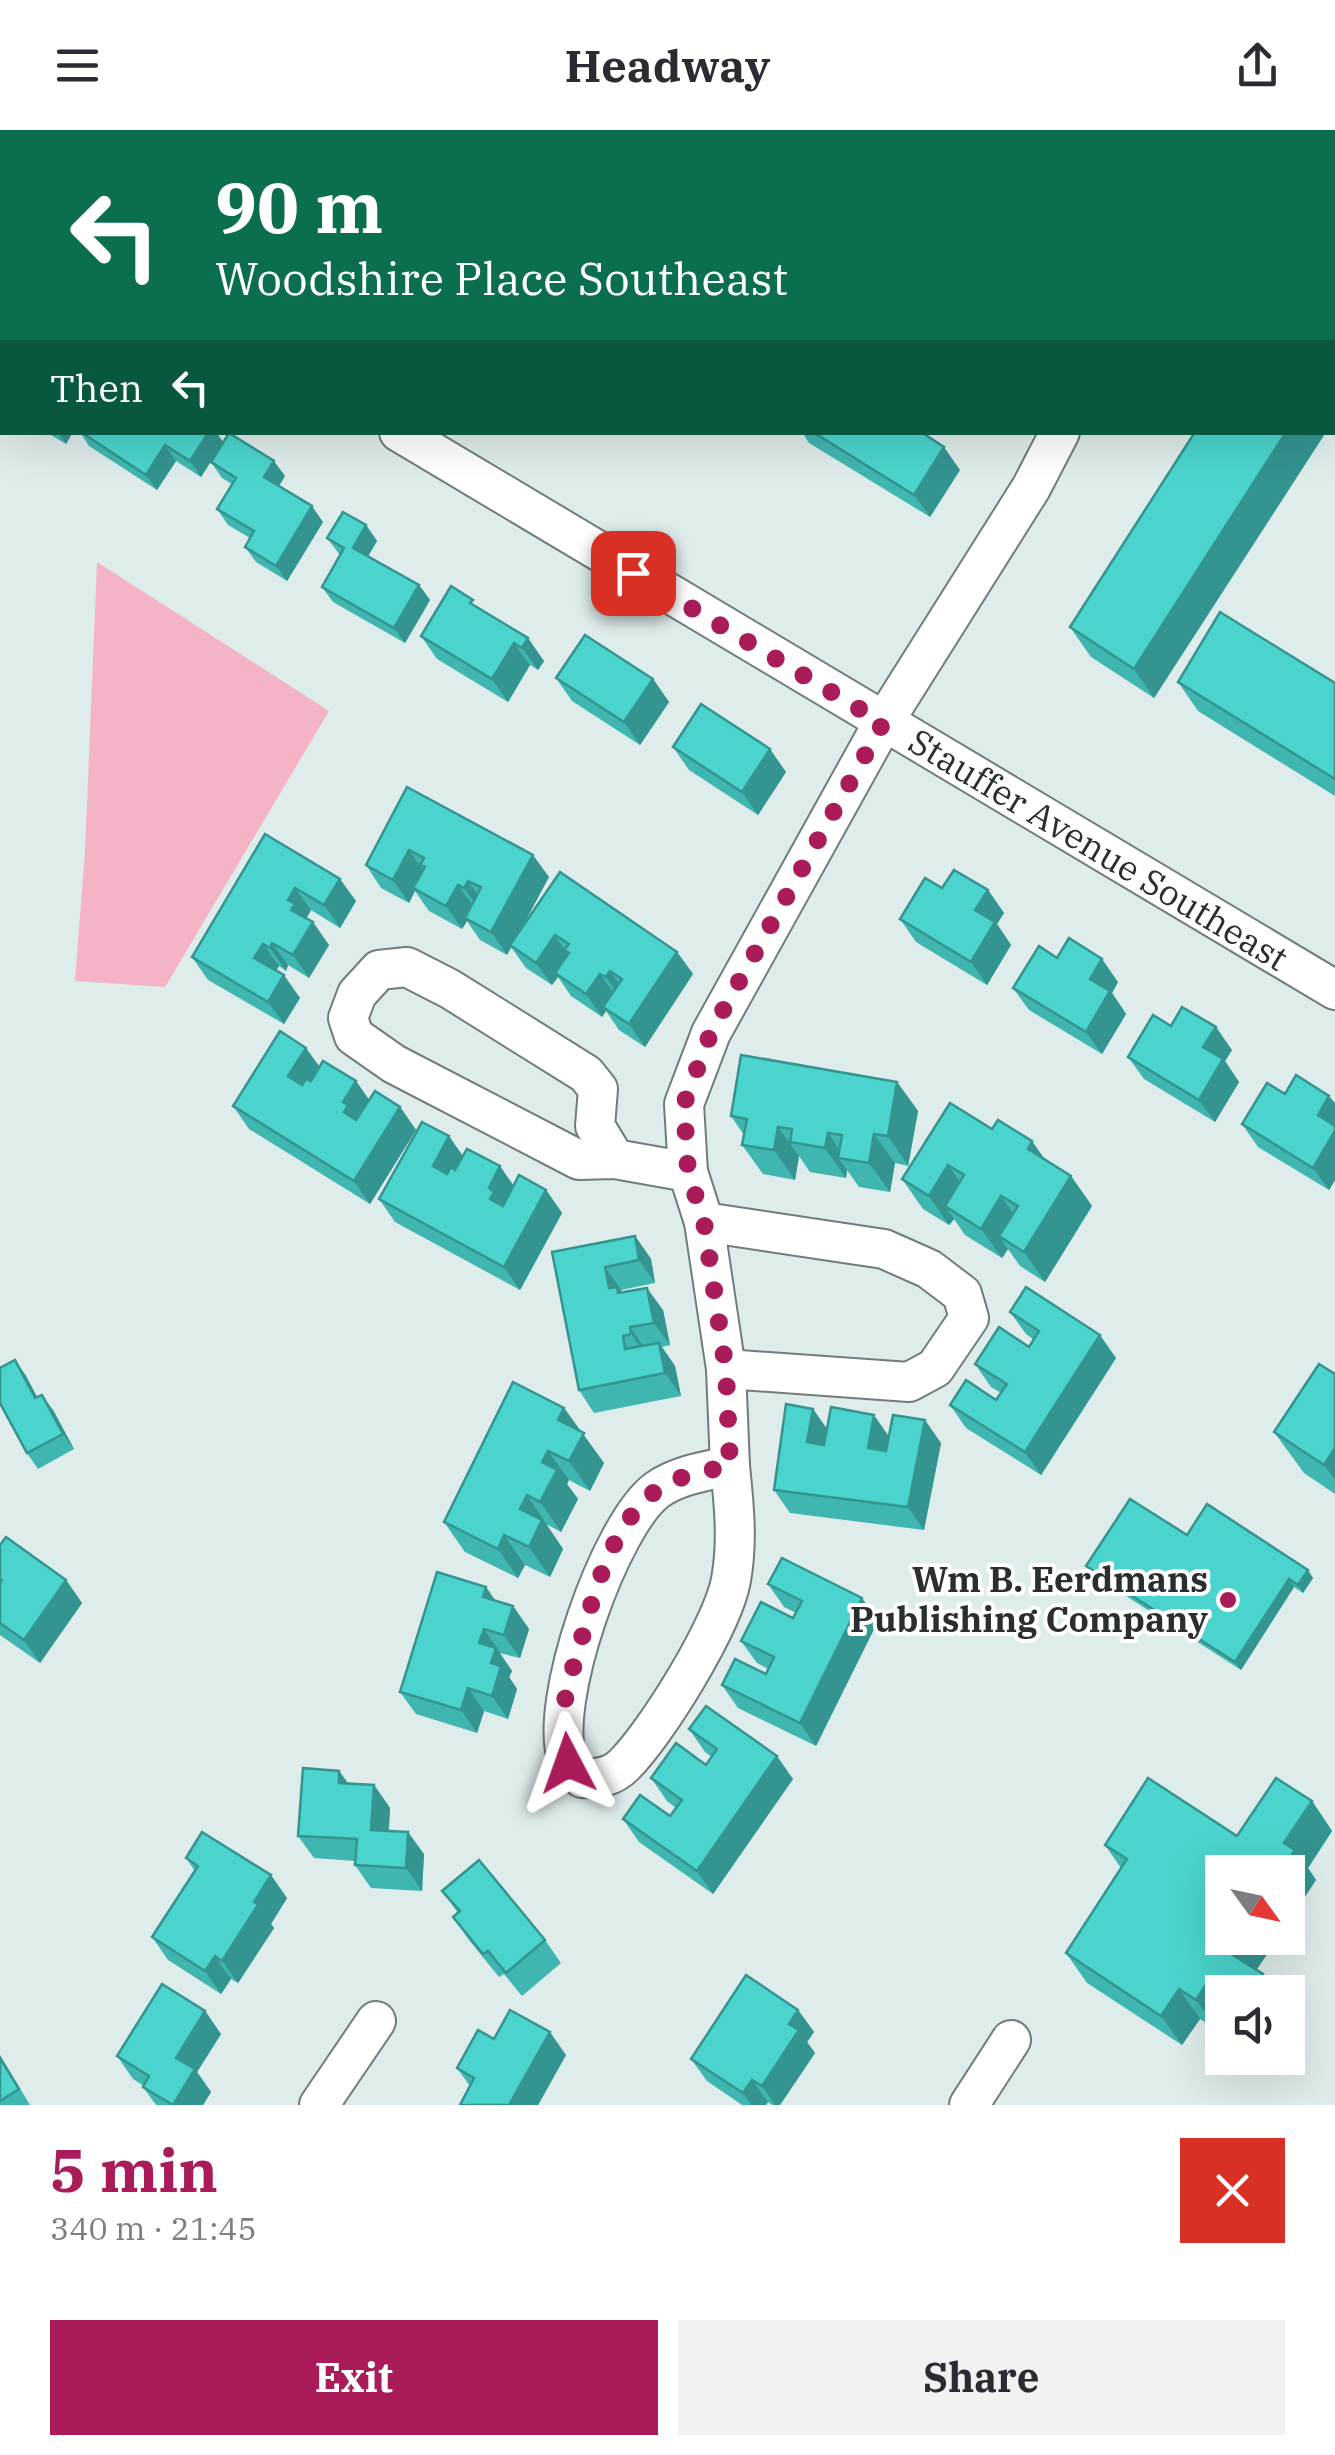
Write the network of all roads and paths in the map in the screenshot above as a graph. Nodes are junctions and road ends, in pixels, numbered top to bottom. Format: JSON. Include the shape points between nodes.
{"nodes":[{"id":1,"x":404,"y":435,"type":"edge"},
{"id":2,"x":1058,"y":435,"type":"edge"},
{"id":3,"x":883,"y":723,"type":"junction"},
{"id":4,"x":1335,"y":990,"type":"edge"},
{"id":5,"x":616,"y":1159,"type":"junction"},
{"id":6,"x":688,"y":1172,"type":"junction"},
{"id":7,"x":704,"y":1222,"type":"junction"},
{"id":8,"x":726,"y":1370,"type":"junction"},
{"id":9,"x":730,"y":1466,"type":"junction"},
{"id":10,"x":376,"y":2021,"type":"dead end"},
{"id":11,"x":1011,"y":2040,"type":"dead end"},
{"id":12,"x":319,"y":2105,"type":"edge"},
{"id":13,"x":968,"y":2105,"type":"edge"}],
"edges":[{"from":1,"to":3,"type":"street","name":"Stauffer Avenue Southeast"},
{"from":2,"to":3,"type":"street"},
{"from":3,"to":4,"type":"street","name":"Stauffer Avenue Southeast"},
{"from":3,"to":6,"type":"street","via":[[711,1032],[684,1104]]},
{"from":5,"to":5,"type":"street","via":[[580,1160],[394,1064],[354,1036],[348,1018],[356,994],[378,970],[406,967],[586,1074],[598,1088],[596,1126]]},
{"from":5,"to":6,"type":"street"},
{"from":6,"to":7,"type":"street"},
{"from":7,"to":8,"type":"street"},
{"from":7,"to":8,"type":"street","via":[[884,1249],[962,1294],[970,1318],[934,1368],[909,1382]]},
{"from":8,"to":9,"type":"street"},
{"from":9,"to":9,"type":"street","via":[[737,1534],[730,1585],[695,1663],[622,1767],[601,1779],[582,1778],[568,1763],[566,1696],[613,1550],[636,1510],[659,1488]]},
{"from":10,"to":12,"type":"street"},
{"from":11,"to":13,"type":"street"}]}
